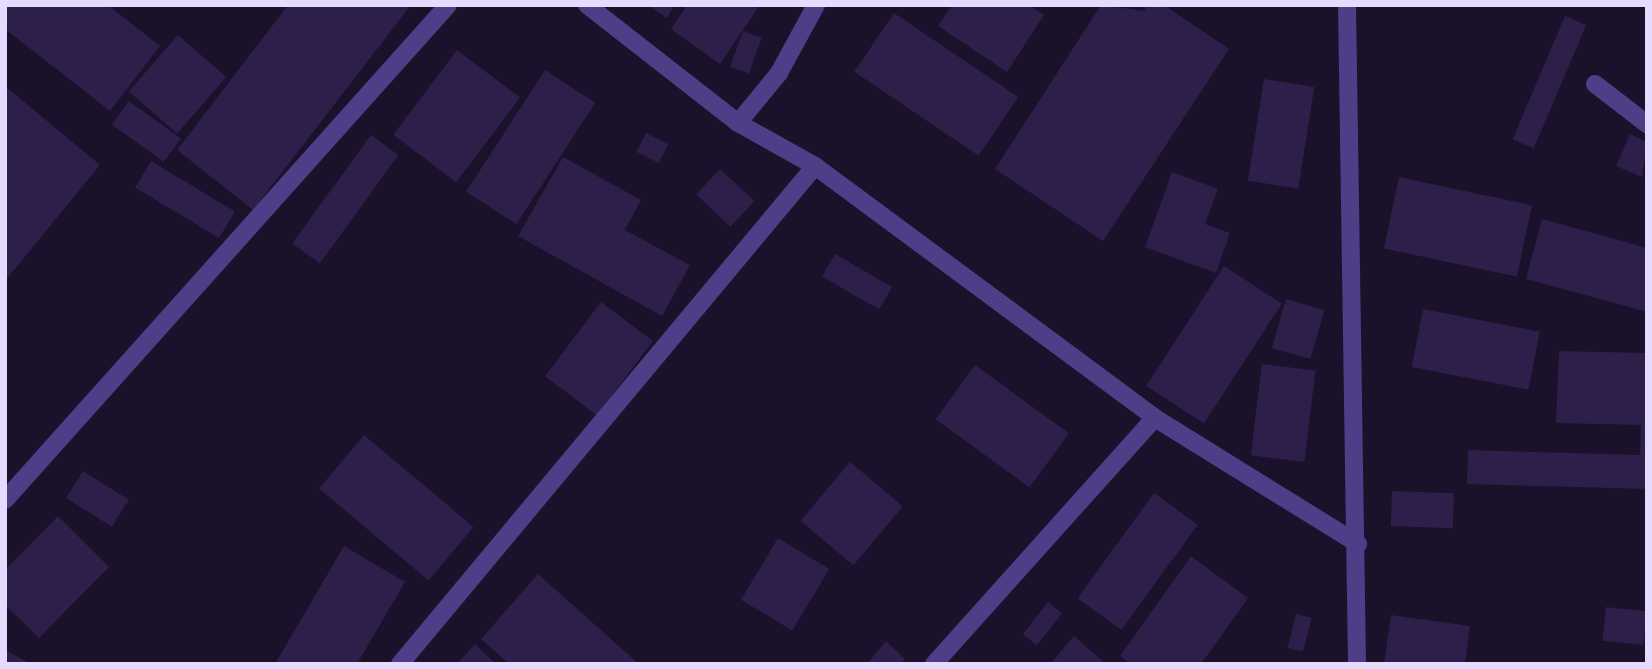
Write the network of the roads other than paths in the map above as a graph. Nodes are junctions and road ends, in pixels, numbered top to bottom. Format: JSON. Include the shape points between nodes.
{"nodes":[{"id":1,"x":448,"y":5,"type":"edge"},
{"id":2,"x":587,"y":5,"type":"edge"},
{"id":3,"x":816,"y":5,"type":"edge"},
{"id":4,"x":1347,"y":5,"type":"edge"},
{"id":5,"x":1595,"y":84,"type":"dead end"},
{"id":6,"x":738,"y":123,"type":"junction"},
{"id":7,"x":1647,"y":124,"type":"edge"},
{"id":8,"x":815,"y":166,"type":"junction"},
{"id":9,"x":1156,"y":418,"type":"junction"},
{"id":10,"x":5,"y":500,"type":"edge"},
{"id":11,"x":1358,"y":544,"type":"junction"},
{"id":12,"x":400,"y":664,"type":"edge"},
{"id":13,"x":934,"y":664,"type":"edge"},
{"id":14,"x":1357,"y":664,"type":"edge"}],
"edges":[{"from":1,"to":10,"type":"street"},
{"from":2,"to":6,"type":"street"},
{"from":3,"to":6,"type":"street","via":[[779,73]]},
{"from":4,"to":11,"type":"street"},
{"from":5,"to":7,"type":"street"},
{"from":6,"to":8,"type":"street"},
{"from":8,"to":9,"type":"street"},
{"from":8,"to":12,"type":"street"},
{"from":9,"to":11,"type":"street"},
{"from":9,"to":13,"type":"street"},
{"from":11,"to":14,"type":"street"}]}
